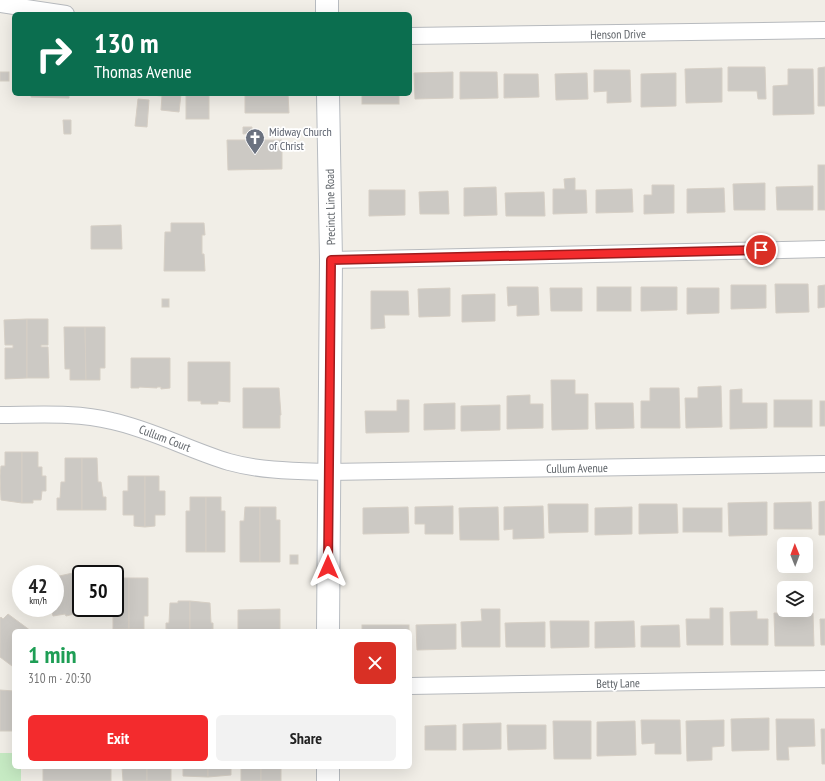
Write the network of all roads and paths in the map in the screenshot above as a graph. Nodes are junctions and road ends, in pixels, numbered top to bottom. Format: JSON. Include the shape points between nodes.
{"nodes":[{"id":1,"x":327,"y":0,"type":"edge"},
{"id":2,"x":0,"y":4,"type":"edge"},
{"id":3,"x":53,"y":12,"type":"edge"},
{"id":4,"x":327,"y":12,"type":"edge"},
{"id":5,"x":825,"y":30,"type":"edge"},
{"id":6,"x":412,"y":36,"type":"edge"},
{"id":7,"x":328,"y":96,"type":"edge"},
{"id":8,"x":825,"y":249,"type":"edge"},
{"id":9,"x":331,"y":260,"type":"junction"},
{"id":10,"x":0,"y":415,"type":"edge"},
{"id":11,"x":825,"y":464,"type":"edge"},
{"id":12,"x":329,"y":472,"type":"junction"},
{"id":13,"x":328,"y":629,"type":"edge"},
{"id":14,"x":825,"y":679,"type":"edge"},
{"id":15,"x":412,"y":686,"type":"edge"},
{"id":16,"x":328,"y":769,"type":"edge"},
{"id":17,"x":328,"y":781,"type":"edge"}],
"edges":[{"from":1,"to":4,"type":"main road"},
{"from":2,"to":3,"type":"street"},
{"from":5,"to":6,"type":"street","name":"Henson Drive"},
{"from":7,"to":9,"type":"main road","name":"Precinct Line Road"},
{"from":8,"to":9,"type":"street"},
{"from":9,"to":12,"type":"main road","name":"Precinct Line Road"},
{"from":10,"to":12,"type":"street","name":"Cullum Court","via":[[85,416],[110,420],[134,426],[231,462],[288,470]]},
{"from":11,"to":12,"type":"street","name":"Cullum Avenue"},
{"from":12,"to":13,"type":"main road","name":"Precinct Line Road"},
{"from":14,"to":15,"type":"street","name":"Betty Lane"},
{"from":16,"to":17,"type":"main road"}]}
